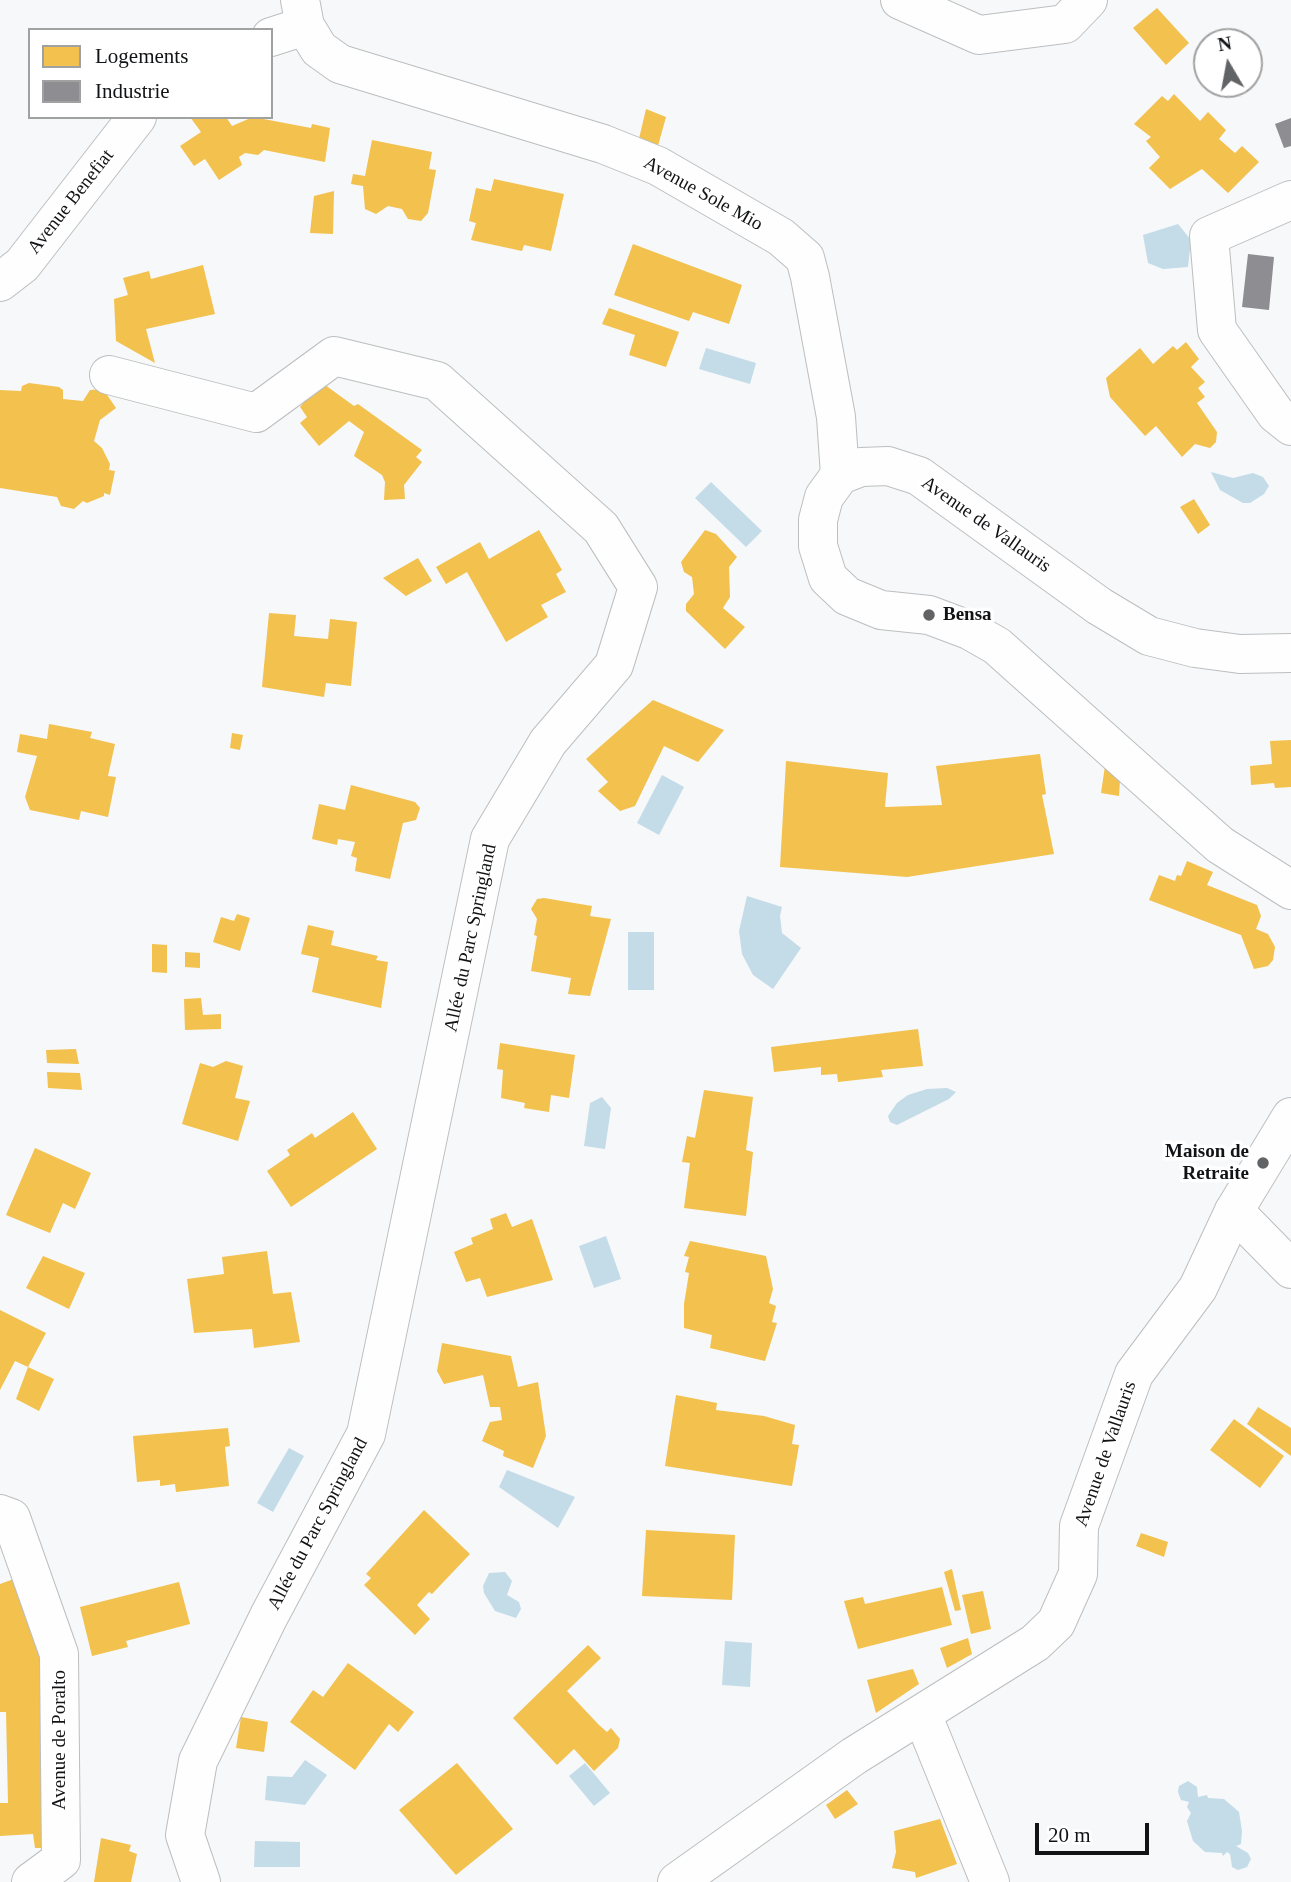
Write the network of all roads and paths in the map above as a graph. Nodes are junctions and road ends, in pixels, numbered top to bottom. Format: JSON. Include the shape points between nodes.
{"nodes":[{"id":1,"x":900,"y":0,"type":"edge"},
{"id":2,"x":1088,"y":0,"type":"edge"},
{"id":3,"x":292,"y":21,"type":"edge"},
{"id":4,"x":135,"y":119,"type":"edge"},
{"id":5,"x":1291,"y":200,"type":"edge"},
{"id":6,"x":0,"y":282,"type":"edge"},
{"id":7,"x":109,"y":375,"type":"dead end"},
{"id":8,"x":1291,"y":426,"type":"edge"},
{"id":9,"x":840,"y":475,"type":"junction"},
{"id":10,"x":1291,"y":653,"type":"edge"},
{"id":11,"x":1291,"y":890,"type":"edge"},
{"id":12,"x":1291,"y":1117,"type":"edge"},
{"id":13,"x":1234,"y":1211,"type":"junction"},
{"id":14,"x":1291,"y":1269,"type":"edge"},
{"id":15,"x":0,"y":1514,"type":"edge"},
{"id":16,"x":922,"y":1714,"type":"junction"},
{"id":17,"x":31,"y":1882,"type":"edge"},
{"id":18,"x":201,"y":1882,"type":"edge"},
{"id":19,"x":677,"y":1882,"type":"edge"},
{"id":20,"x":990,"y":1882,"type":"edge"}],
"edges":[{"from":1,"to":2,"type":"street","via":[[979,35],[1065,24]]},
{"from":3,"to":9,"type":"street","name":"Avenue Sole Mio","via":[[319,50],[340,64],[603,144],[658,166],[780,237],[804,258],[810,277],[836,418]]},
{"from":4,"to":6,"type":"street","name":"Avenue Benefiat","via":[[22,265]]},
{"from":5,"to":8,"type":"street","via":[[1209,236],[1217,330],[1276,414]]},
{"from":7,"to":18,"type":"street","name":"Allée du Parc Springland","via":[[256,412],[334,356],[437,381],[601,528],[638,587],[614,665],[548,742],[490,839],[366,1434],[198,1761],[186,1835]]},
{"from":9,"to":10,"type":"street","name":"Avenue de Vallauris","via":[[860,467],[888,467],[919,476],[1099,606],[1149,636],[1240,654]]},
{"from":9,"to":11,"type":"street","via":[[824,496],[818,546],[828,578],[847,596],[881,610],[929,615],[997,646],[1220,845]]},
{"from":12,"to":13,"type":"street","name":"Avenue de Vallauris"},
{"from":13,"to":14,"type":"street"},
{"from":13,"to":16,"type":"street","name":"Avenue de Vallauris","via":[[1198,1288],[1149,1352],[1125,1394],[1079,1526],[1078,1574],[1056,1623],[1035,1643]]},
{"from":15,"to":17,"type":"street","name":"Avenue de Poralto","via":[[11,1518],[59,1654],[61,1860]]},
{"from":16,"to":19,"type":"street","name":"Avenue de Vallauris","via":[[854,1756]]},
{"from":16,"to":20,"type":"street"}]}
